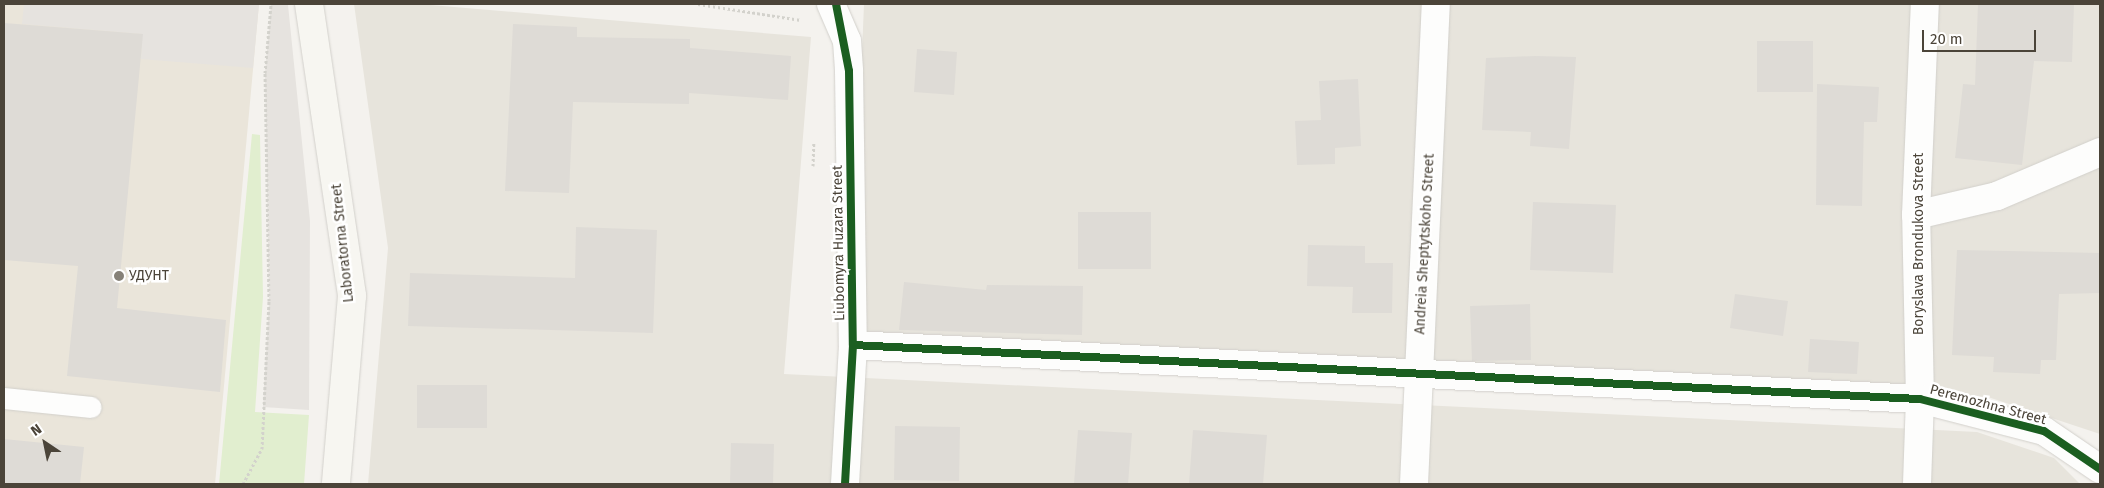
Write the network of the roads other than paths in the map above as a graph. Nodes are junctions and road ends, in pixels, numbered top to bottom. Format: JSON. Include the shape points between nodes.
{"nodes":[{"id":1,"x":309,"y":4,"type":"edge"},
{"id":2,"x":1436,"y":4,"type":"edge"},
{"id":3,"x":1925,"y":4,"type":"edge"},
{"id":4,"x":834,"y":5,"type":"edge"},
{"id":5,"x":2100,"y":152,"type":"edge"},
{"id":6,"x":1916,"y":215,"type":"junction"},
{"id":7,"x":853,"y":345,"type":"junction"},
{"id":8,"x":1419,"y":375,"type":"junction"},
{"id":9,"x":4,"y":398,"type":"edge"},
{"id":10,"x":1920,"y":399,"type":"junction"},
{"id":11,"x":91,"y":407,"type":"dead end"},
{"id":12,"x":2100,"y":468,"type":"edge"},
{"id":13,"x":336,"y":484,"type":"edge"},
{"id":14,"x":845,"y":484,"type":"edge"},
{"id":15,"x":1414,"y":484,"type":"edge"},
{"id":16,"x":1917,"y":484,"type":"edge"}],
"edges":[{"from":1,"to":13,"type":"main road","name":"Laboratorna Street","via":[[352,296]]},
{"from":2,"to":8,"type":"street","name":"Andreia Sheptytskoho Street"},
{"from":3,"to":6,"type":"street","name":"Boryslava Brondukova Street"},
{"from":4,"to":7,"type":"street","name":"Liubomyra Huzara Street","via":[[847,41],[849,71]]},
{"from":5,"to":6,"type":"street","via":[[1997,196]]},
{"from":6,"to":10,"type":"street","name":"Boryslava Brondukova Street"},
{"from":7,"to":8,"type":"street","name":"Peremozhna Street"},
{"from":7,"to":14,"type":"street","name":"Liubomyra Huzara Street"},
{"from":8,"to":10,"type":"street","name":"Peremozhna Street"},
{"from":8,"to":15,"type":"street","name":"Andreia Sheptytskoho Street"},
{"from":9,"to":11,"type":"lane"},
{"from":10,"to":12,"type":"street","name":"Peremozhna Street","via":[[2044,431]]},
{"from":10,"to":16,"type":"street","name":"Boryslava Brondukova Street"}]}
